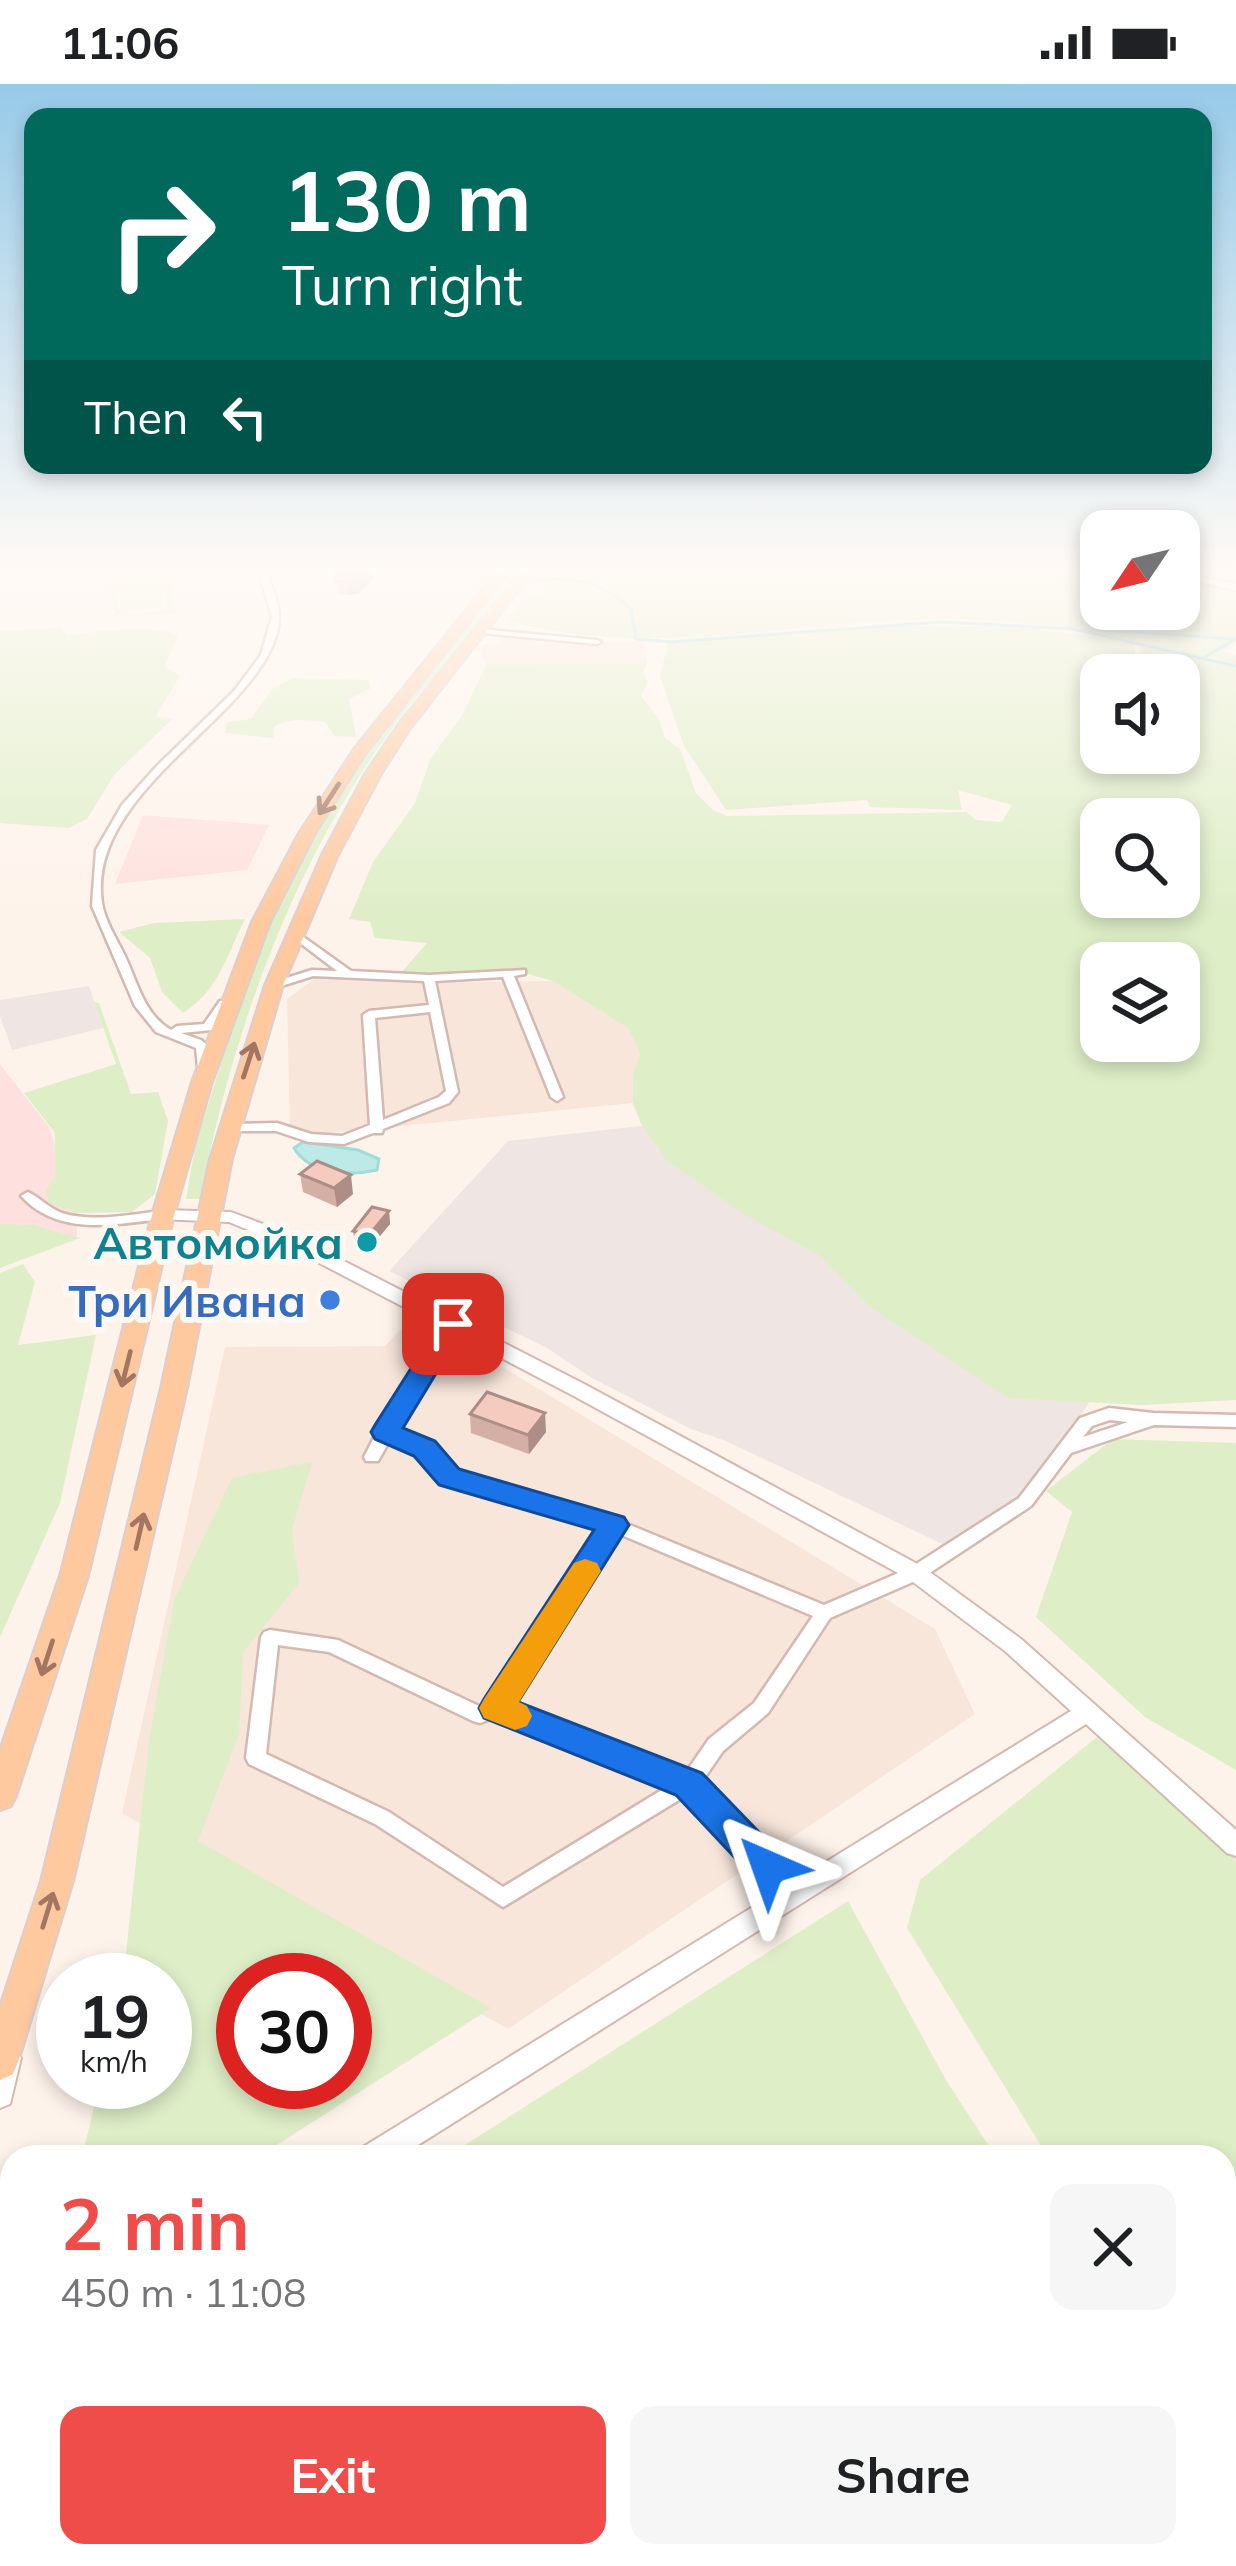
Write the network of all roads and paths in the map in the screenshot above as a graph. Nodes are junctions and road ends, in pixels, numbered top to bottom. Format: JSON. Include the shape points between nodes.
{"nodes":[{"id":1,"x":241,"y":689,"type":"edge"},
{"id":2,"x":410,"y":689,"type":"edge"},
{"id":3,"x":435,"y":689,"type":"edge"},
{"id":4,"x":295,"y":934,"type":"junction"},
{"id":5,"x":346,"y":972,"type":"junction"},
{"id":6,"x":429,"y":978,"type":"junction"},
{"id":7,"x":274,"y":985,"type":"junction"},
{"id":8,"x":232,"y":996,"type":"junction"},
{"id":9,"x":436,"y":1008,"type":"junction"},
{"id":10,"x":145,"y":1009,"type":"junction"},
{"id":11,"x":204,"y":1077,"type":"junction"},
{"id":12,"x":557,"y":1096,"type":"dead end"},
{"id":13,"x":229,"y":1128,"type":"junction"},
{"id":14,"x":377,"y":1130,"type":"junction"},
{"id":15,"x":28,"y":1196,"type":"dead end"},
{"id":16,"x":209,"y":1214,"type":"junction"},
{"id":17,"x":164,"y":1215,"type":"junction"},
{"id":18,"x":453,"y":1324,"type":"junction"},
{"id":19,"x":1236,"y":1421,"type":"edge"},
{"id":20,"x":385,"y":1432,"type":"junction"},
{"id":21,"x":372,"y":1457,"type":"dead end"},
{"id":22,"x":614,"y":1525,"type":"junction"},
{"id":23,"x":916,"y":1574,"type":"junction"},
{"id":24,"x":824,"y":1613,"type":"junction"},
{"id":25,"x":496,"y":1708,"type":"junction"},
{"id":26,"x":1089,"y":1712,"type":"junction"},
{"id":27,"x":689,"y":1784,"type":"junction"},
{"id":28,"x":0,"y":1796,"type":"edge"},
{"id":29,"x":1236,"y":1845,"type":"edge"},
{"id":30,"x":794,"y":1895,"type":"junction"},
{"id":31,"x":15,"y":2022,"type":"junction"},
{"id":32,"x":0,"y":2062,"type":"edge"},
{"id":33,"x":0,"y":2094,"type":"edge"},
{"id":34,"x":393,"y":2145,"type":"edge"}],
"edges":[{"from":1,"to":10,"type":"street","via":[[134,794],[98,861],[96,900]]},
{"from":2,"to":8,"type":"main road","one_way":true,"via":[[353,760],[290,864]]},
{"from":3,"to":4,"type":"main road","via":[[373,774]]},
{"from":4,"to":5,"type":"street"},
{"from":4,"to":7,"type":"main road"},
{"from":5,"to":6,"type":"street"},
{"from":5,"to":7,"type":"street"},
{"from":6,"to":9,"type":"street"},
{"from":6,"to":12,"type":"street","via":[[514,973]]},
{"from":13,"to":7,"type":"main road","one_way":true},
{"from":8,"to":10,"type":"street","via":[[212,1025],[196,1031],[168,1027]]},
{"from":8,"to":11,"type":"main road"},
{"from":9,"to":14,"type":"street","via":[[452,1092]]},
{"from":9,"to":14,"type":"street","via":[[369,1015]]},
{"from":10,"to":11,"type":"street","via":[[159,1028],[202,1046]]},
{"from":11,"to":17,"type":"main road"},
{"from":13,"to":14,"type":"street","via":[[344,1140]]},
{"from":13,"to":16,"type":"main road"},
{"from":15,"to":17,"type":"street","via":[[39,1210],[68,1220]]},
{"from":16,"to":17,"type":"street"},
{"from":16,"to":18,"type":"street","via":[[289,1240]]},
{"from":31,"to":16,"type":"main road","one_way":true,"via":[[86,1766]]},
{"from":17,"to":28,"type":"main road","one_way":true,"via":[[74,1576]]},
{"from":18,"to":20,"type":"street"},
{"from":18,"to":23,"type":"street"},
{"from":19,"to":23,"type":"street","via":[[1153,1419],[1066,1449],[1025,1502]]},
{"from":20,"to":21,"type":"street"},
{"from":20,"to":22,"type":"street","via":[[424,1448],[449,1477]]},
{"from":22,"to":24,"type":"street"},
{"from":22,"to":25,"type":"street"},
{"from":23,"to":24,"type":"street"},
{"from":23,"to":26,"type":"street"},
{"from":24,"to":27,"type":"street","via":[[761,1708],[716,1744]]},
{"from":25,"to":27,"type":"street"},
{"from":25,"to":27,"type":"street","via":[[480,1715],[332,1646],[270,1637],[256,1758],[382,1818],[503,1898]]},
{"from":26,"to":29,"type":"street"},
{"from":26,"to":30,"type":"street"},
{"from":27,"to":30,"type":"street"},
{"from":30,"to":34,"type":"street"},
{"from":31,"to":32,"type":"main road"},
{"from":31,"to":33,"type":"street"}]}
